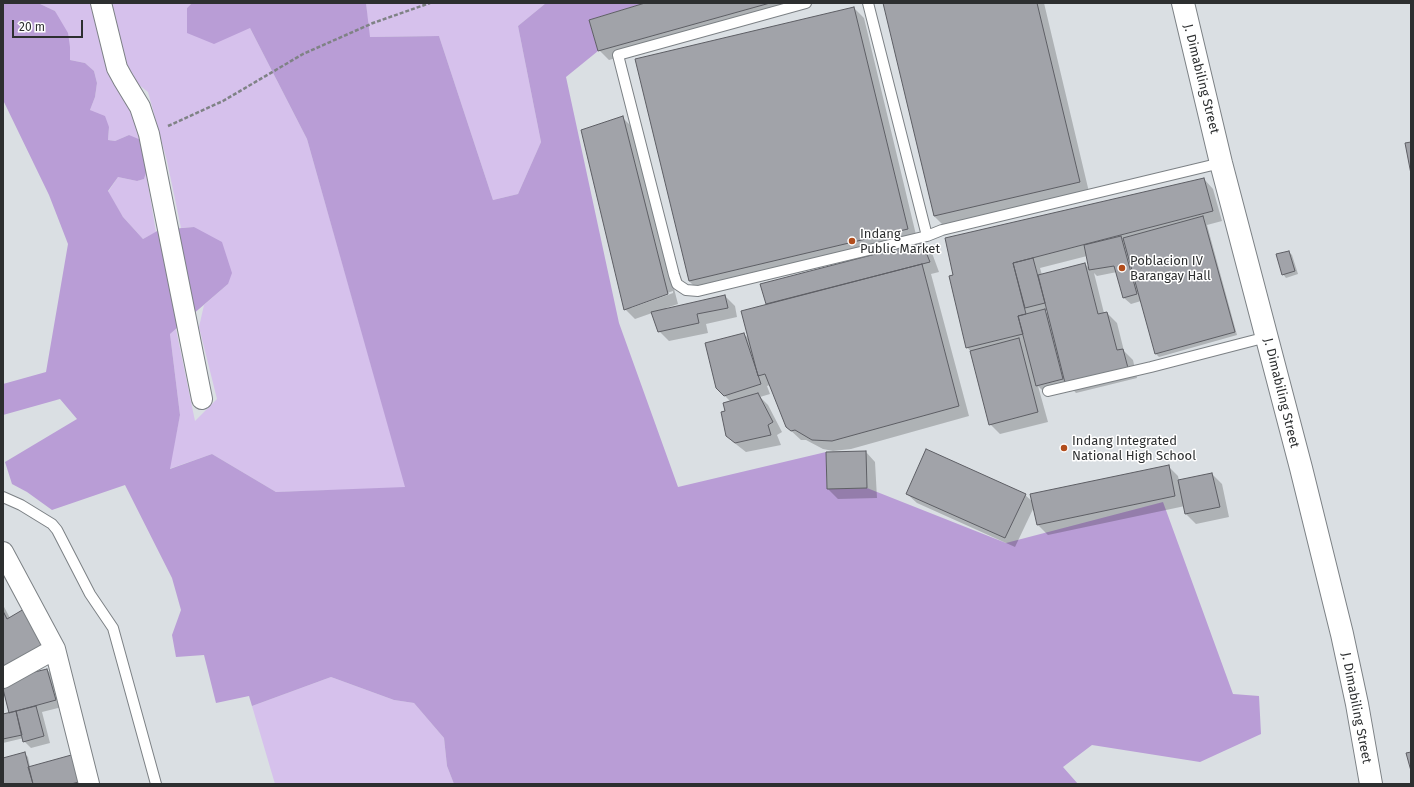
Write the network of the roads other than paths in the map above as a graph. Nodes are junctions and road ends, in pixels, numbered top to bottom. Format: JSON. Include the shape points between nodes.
{"nodes":[{"id":1,"x":101,"y":3,"type":"edge"},
{"id":2,"x":806,"y":3,"type":"edge"},
{"id":3,"x":868,"y":3,"type":"edge"},
{"id":4,"x":1183,"y":3,"type":"edge"},
{"id":5,"x":1221,"y":163,"type":"junction"},
{"id":6,"x":927,"y":236,"type":"junction"},
{"id":7,"x":1267,"y":337,"type":"junction"},
{"id":8,"x":1048,"y":391,"type":"dead end"},
{"id":9,"x":202,"y":399,"type":"dead end"},
{"id":10,"x":3,"y":497,"type":"edge"},
{"id":11,"x":3,"y":552,"type":"edge"},
{"id":12,"x":55,"y":649,"type":"junction"},
{"id":13,"x":3,"y":678,"type":"edge"},
{"id":14,"x":89,"y":784,"type":"edge"},
{"id":15,"x":156,"y":784,"type":"edge"},
{"id":16,"x":1371,"y":784,"type":"edge"}],
"edges":[{"from":1,"to":9,"type":"street","via":[[117,68],[140,107],[149,134]]},
{"from":2,"to":6,"type":"lane","via":[[618,55],[677,284],[686,290],[698,291]]},
{"from":3,"to":6,"type":"lane"},
{"from":4,"to":5,"type":"street","name":"J. Dimabiling Street"},
{"from":5,"to":6,"type":"lane","via":[[942,230]]},
{"from":5,"to":7,"type":"street","name":"J. Dimabiling Street"},
{"from":7,"to":8,"type":"lane"},
{"from":7,"to":16,"type":"street","name":"J. Dimabiling Street","via":[[1342,634]]},
{"from":10,"to":15,"type":"lane","via":[[52,524],[90,594],[113,628]]},
{"from":11,"to":12,"type":"street"},
{"from":12,"to":13,"type":"street"},
{"from":12,"to":14,"type":"street"}]}
